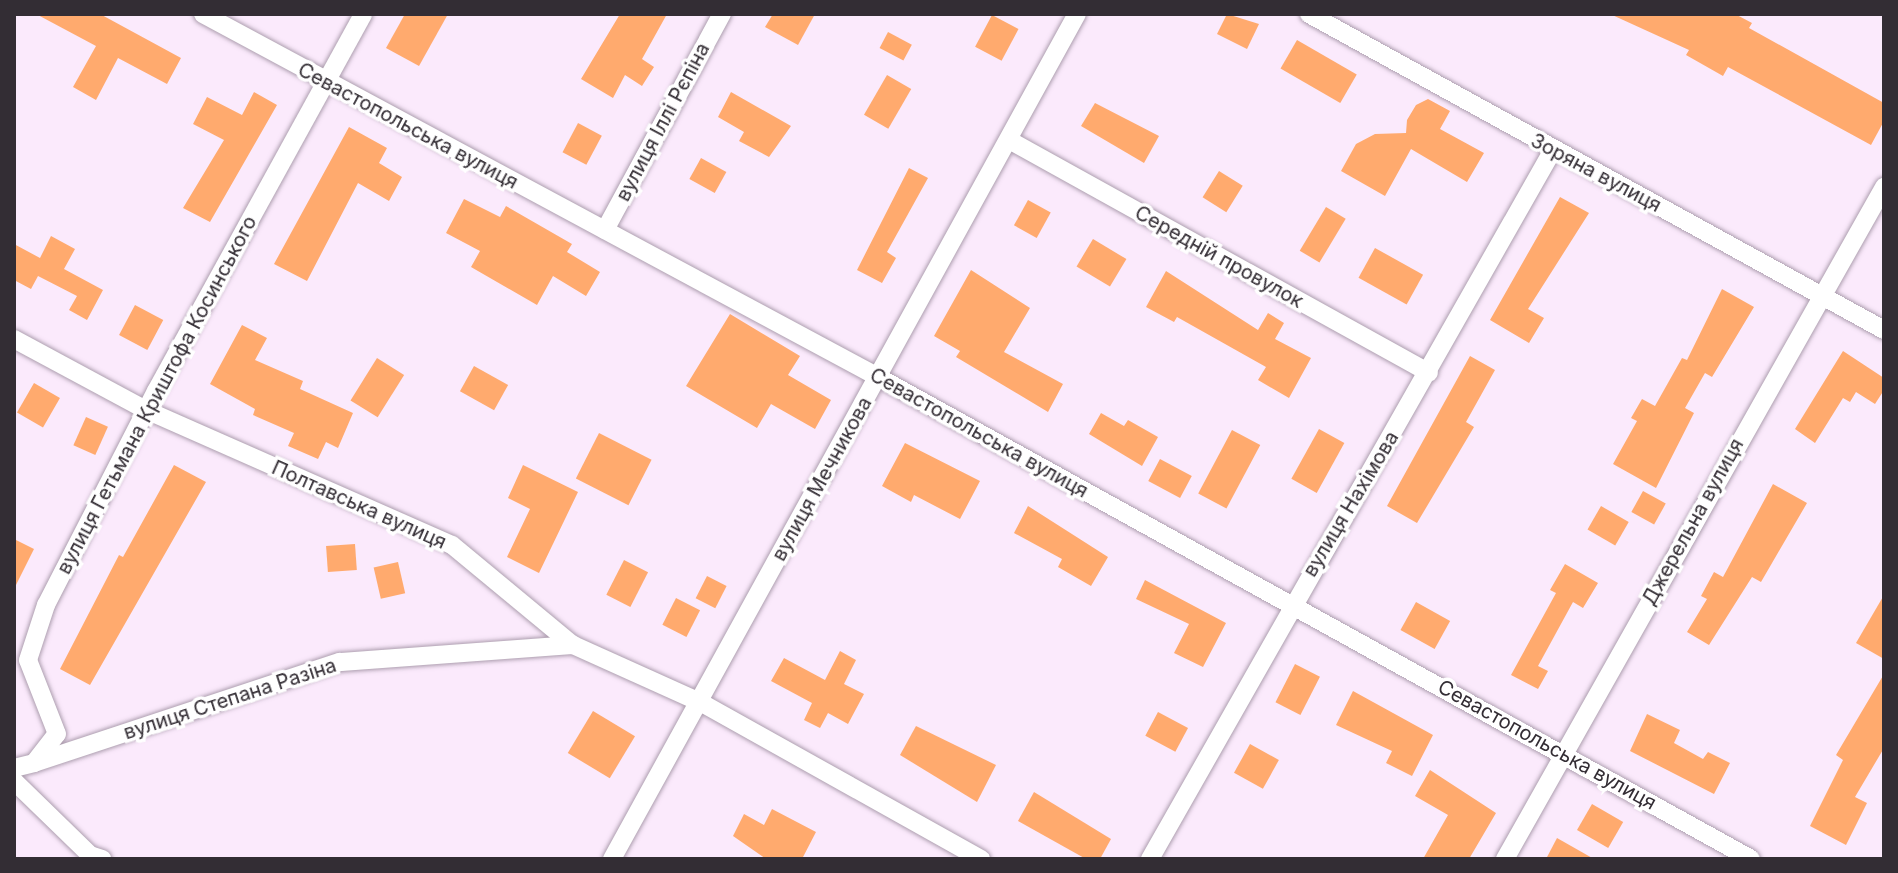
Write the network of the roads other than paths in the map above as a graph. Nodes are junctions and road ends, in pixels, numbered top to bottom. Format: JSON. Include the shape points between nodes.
{"nodes":[{"id":1,"x":203,"y":14,"type":"edge"},
{"id":2,"x":363,"y":14,"type":"edge"},
{"id":3,"x":722,"y":14,"type":"edge"},
{"id":4,"x":1077,"y":14,"type":"edge"},
{"id":5,"x":1309,"y":14,"type":"edge"},
{"id":6,"x":325,"y":82,"type":"junction"},
{"id":7,"x":1009,"y":140,"type":"junction"},
{"id":8,"x":1553,"y":150,"type":"junction"},
{"id":9,"x":1884,"y":187,"type":"edge"},
{"id":10,"x":605,"y":230,"type":"junction"},
{"id":11,"x":1821,"y":293,"type":"junction"},
{"id":12,"x":1884,"y":330,"type":"edge"},
{"id":13,"x":14,"y":339,"type":"edge"},
{"id":14,"x":1429,"y":373,"type":"junction"},
{"id":15,"x":878,"y":377,"type":"junction"},
{"id":16,"x":146,"y":410,"type":"junction"},
{"id":17,"x":1291,"y":605,"type":"junction"},
{"id":18,"x":573,"y":645,"type":"junction"},
{"id":19,"x":700,"y":702,"type":"junction"},
{"id":20,"x":1564,"y":754,"type":"junction"},
{"id":21,"x":34,"y":763,"type":"junction"},
{"id":22,"x":14,"y":768,"type":"edge"},
{"id":23,"x":14,"y":781,"type":"edge"},
{"id":24,"x":102,"y":859,"type":"edge"},
{"id":25,"x":612,"y":859,"type":"edge"},
{"id":26,"x":981,"y":859,"type":"edge"},
{"id":27,"x":1150,"y":859,"type":"edge"},
{"id":28,"x":1505,"y":859,"type":"edge"},
{"id":29,"x":1751,"y":859,"type":"edge"}],
"edges":[{"from":1,"to":6,"type":"street","name":"Севастопольська вулиця"},
{"from":2,"to":6,"type":"street","name":"вулиця Гетьмана Криштофа Косинського"},
{"from":3,"to":10,"type":"street","name":"вулиця Іллі Рєпіна"},
{"from":4,"to":7,"type":"street","name":"вулиця Мечникова"},
{"from":5,"to":8,"type":"street","name":"Зоряна вулиця"},
{"from":6,"to":10,"type":"street","name":"Севастопольська вулиця"},
{"from":6,"to":16,"type":"street","name":"вулиця Гетьмана Криштофа Косинського"},
{"from":7,"to":14,"type":"street","name":"Середній провулок"},
{"from":7,"to":15,"type":"street","name":"вулиця Мечникова"},
{"from":8,"to":11,"type":"street","name":"Зоряна вулиця"},
{"from":8,"to":14,"type":"street","name":"вулиця Нахімова"},
{"from":9,"to":11,"type":"street","name":"Джерельна вулиця"},
{"from":10,"to":15,"type":"street","name":"Севастопольська вулиця"},
{"from":11,"to":12,"type":"street","name":"Зоряна вулиця"},
{"from":11,"to":20,"type":"street","name":"Джерельна вулиця"},
{"from":13,"to":16,"type":"street","name":"Полтавська вулиця"},
{"from":14,"to":17,"type":"street","name":"вулиця Нахімова"},
{"from":15,"to":17,"type":"street","name":"Севастопольська вулиця"},
{"from":15,"to":19,"type":"street","name":"вулиця Мечникова"},
{"from":16,"to":18,"type":"street","name":"Полтавська вулиця","via":[[452,545]]},
{"from":16,"to":21,"type":"street","name":"вулиця Гетьмана Криштофа Косинського","via":[[46,605],[28,660],[57,734]]},
{"from":17,"to":20,"type":"street","name":"Севастопольська вулиця"},
{"from":17,"to":27,"type":"street","name":"вулиця Нахімова"},
{"from":18,"to":19,"type":"street","name":"Полтавська вулиця"},
{"from":18,"to":21,"type":"street","name":"вулиця Степана Разіна","via":[[340,662]]},
{"from":19,"to":25,"type":"street","name":"вулиця Мечникова"},
{"from":19,"to":26,"type":"street","name":"Полтавська вулиця"},
{"from":20,"to":28,"type":"street","name":"Джерельна вулиця"},
{"from":20,"to":29,"type":"street","name":"Севастопольська вулиця"},
{"from":21,"to":22,"type":"street"},
{"from":23,"to":24,"type":"street","via":[[90,855]]}]}
